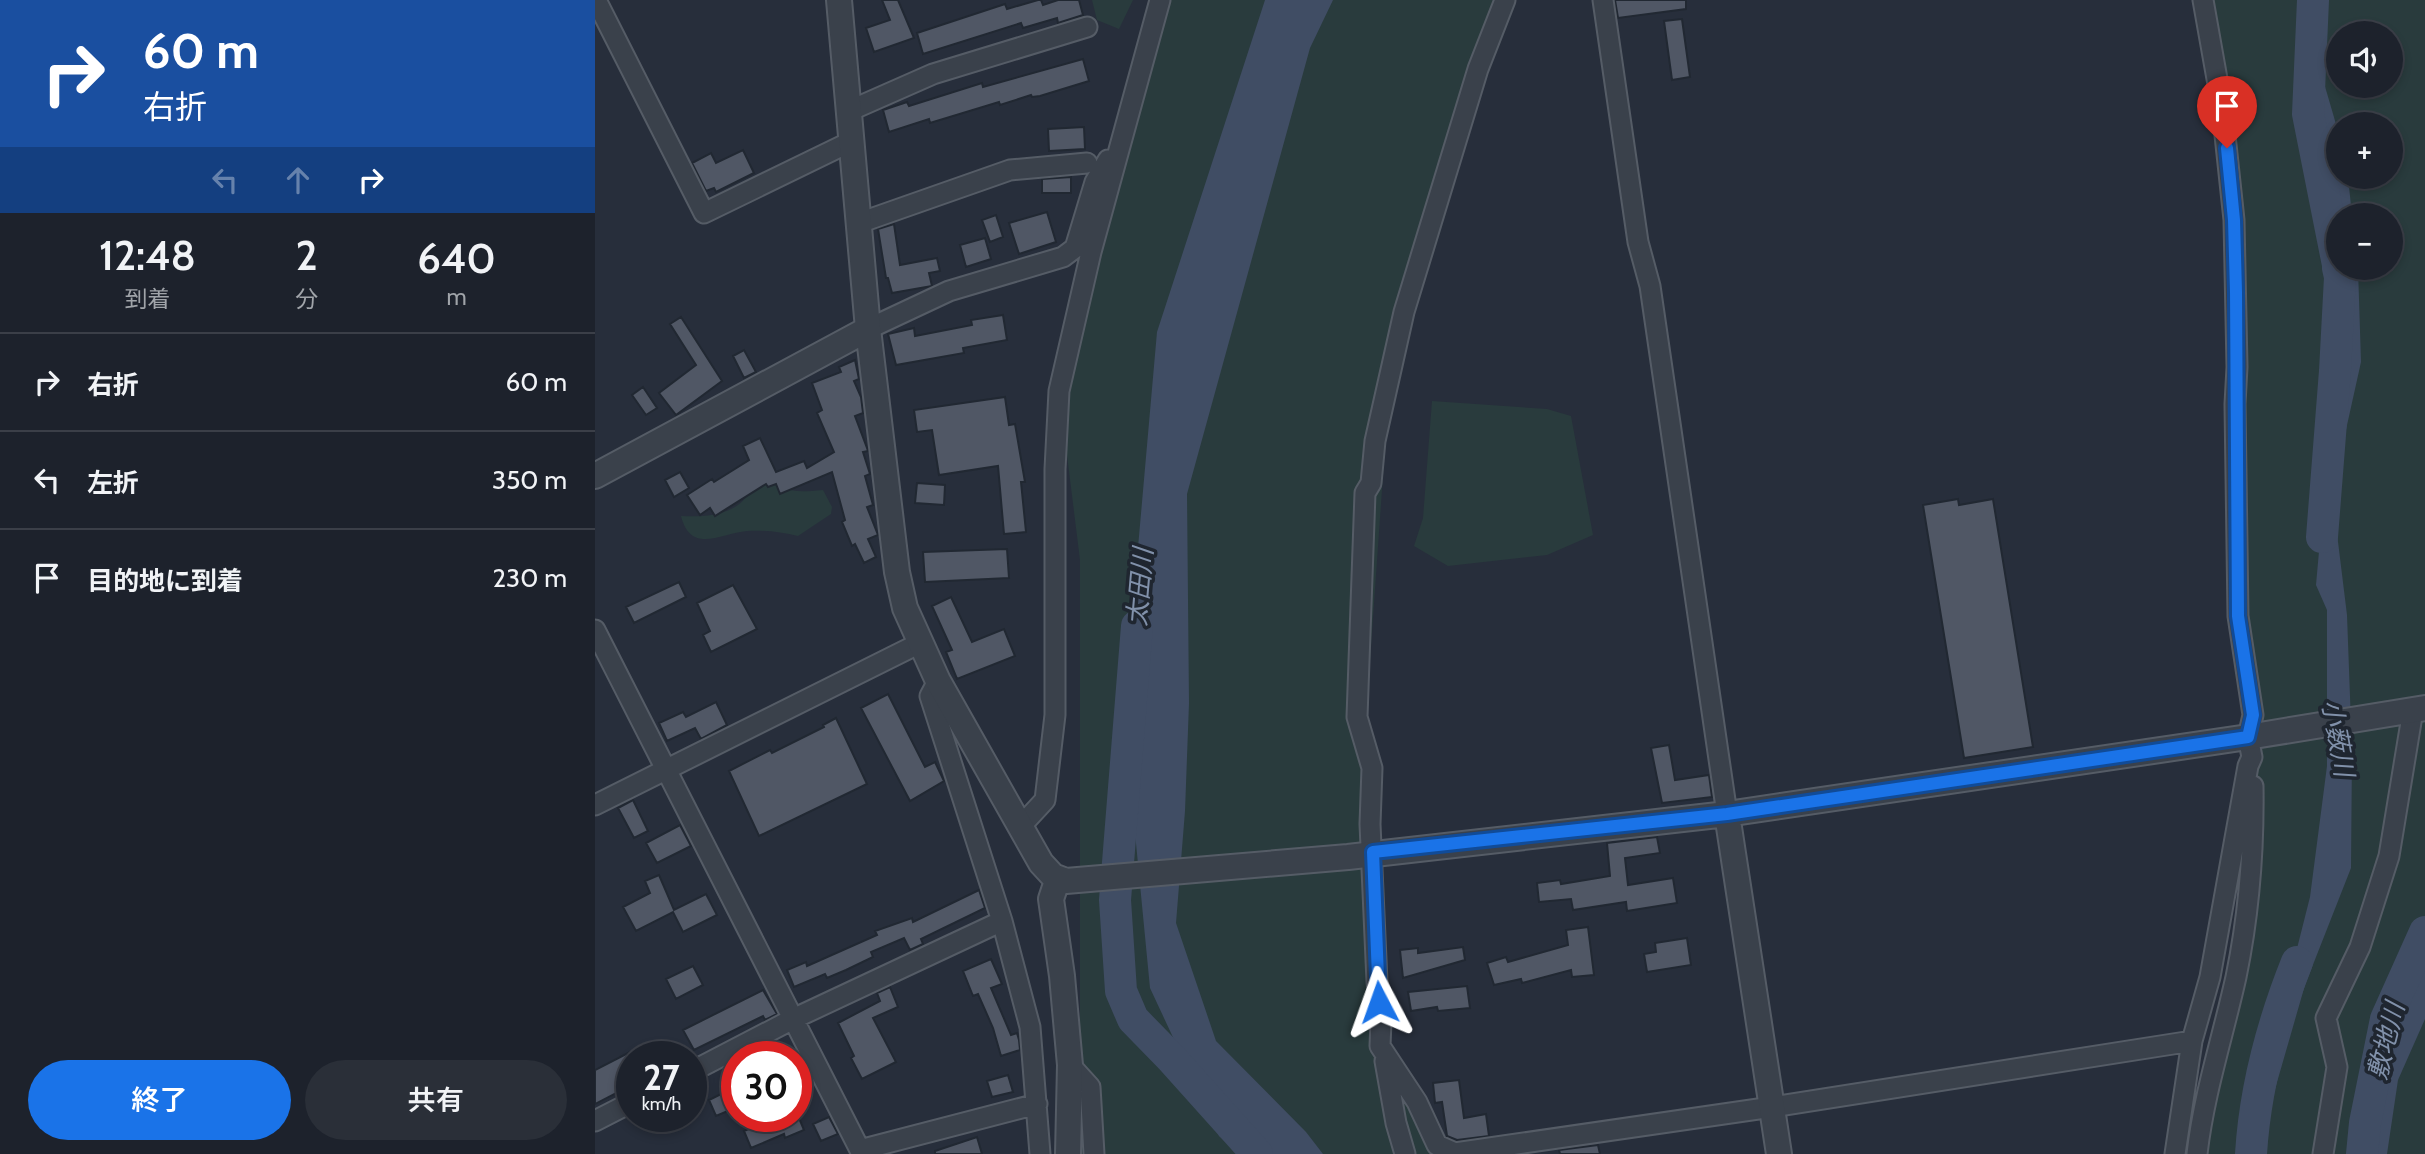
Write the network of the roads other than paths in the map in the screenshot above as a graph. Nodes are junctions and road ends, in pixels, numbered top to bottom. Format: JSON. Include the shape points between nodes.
{"nodes":[{"id":1,"x":596,"y":0,"type":"edge"},
{"id":2,"x":839,"y":0,"type":"edge"},
{"id":3,"x":1160,"y":0,"type":"edge"},
{"id":4,"x":1505,"y":0,"type":"edge"},
{"id":5,"x":1604,"y":0,"type":"edge"},
{"id":6,"x":2203,"y":0,"type":"edge"},
{"id":7,"x":1087,"y":27,"type":"dead end"},
{"id":8,"x":849,"y":111,"type":"junction"},
{"id":9,"x":1121,"y":137,"type":"junction"},
{"id":10,"x":852,"y":141,"type":"junction"},
{"id":11,"x":1087,"y":163,"type":"dead end"},
{"id":12,"x":859,"y":223,"type":"junction"},
{"id":13,"x":868,"y":329,"type":"junction"},
{"id":14,"x":595,"y":476,"type":"edge"},
{"id":15,"x":595,"y":630,"type":"edge"},
{"id":16,"x":920,"y":643,"type":"junction"},
{"id":17,"x":938,"y":681,"type":"junction"},
{"id":18,"x":2416,"y":709,"type":"edge"},
{"id":19,"x":2250,"y":747,"type":"junction"},
{"id":20,"x":666,"y":769,"type":"junction"},
{"id":21,"x":595,"y":805,"type":"edge"},
{"id":22,"x":1727,"y":814,"type":"junction"},
{"id":23,"x":1020,"y":827,"type":"junction"},
{"id":24,"x":1373,"y":852,"type":"junction"},
{"id":25,"x":1062,"y":879,"type":"junction"},
{"id":26,"x":1002,"y":920,"type":"junction"},
{"id":27,"x":793,"y":1019,"type":"junction"},
{"id":28,"x":2192,"y":1041,"type":"junction"},
{"id":29,"x":1384,"y":1053,"type":"junction"},
{"id":30,"x":707,"y":1064,"type":"edge"},
{"id":31,"x":1070,"y":1065,"type":"junction"},
{"id":32,"x":1038,"y":1104,"type":"junction"},
{"id":33,"x":1772,"y":1107,"type":"junction"},
{"id":34,"x":616,"y":1111,"type":"edge"},
{"id":35,"x":595,"y":1122,"type":"edge"},
{"id":36,"x":861,"y":1152,"type":"edge"},
{"id":37,"x":1040,"y":1154,"type":"edge"},
{"id":38,"x":1068,"y":1154,"type":"edge"},
{"id":39,"x":1094,"y":1154,"type":"edge"},
{"id":40,"x":1405,"y":1154,"type":"edge"},
{"id":41,"x":1779,"y":1154,"type":"edge"},
{"id":42,"x":2175,"y":1154,"type":"edge"},
{"id":43,"x":2197,"y":1154,"type":"edge"},
{"id":44,"x":2323,"y":1154,"type":"edge"}],
"edges":[{"from":1,"to":10,"type":"street","via":[[705,214]]},
{"from":2,"to":8,"type":"street"},
{"from":3,"to":9,"type":"street"},
{"from":4,"to":24,"type":"street","via":[[1478,69],[1404,312],[1375,441],[1371,483],[1365,493],[1357,717],[1372,768]]},
{"from":5,"to":22,"type":"street"},
{"from":6,"to":19,"type":"street","via":[[2222,107],[2234,220],[2238,616],[2253,715]]},
{"from":7,"to":8,"type":"street","via":[[933,74]]},
{"from":8,"to":10,"type":"street"},
{"from":9,"to":13,"type":"street","via":[[1094,183],[1075,248],[1063,257],[949,291]]},
{"from":9,"to":23,"type":"street","via":[[1059,391],[1055,715],[1045,800]]},
{"from":10,"to":12,"type":"street"},
{"from":11,"to":12,"type":"street","via":[[1010,170]]},
{"from":12,"to":13,"type":"street"},
{"from":13,"to":14,"type":"street"},
{"from":13,"to":16,"type":"street","via":[[897,572]]},
{"from":15,"to":20,"type":"street"},
{"from":16,"to":17,"type":"street"},
{"from":16,"to":20,"type":"street"},
{"from":17,"to":23,"type":"street"},
{"from":17,"to":26,"type":"street","via":[[930,696]]},
{"from":18,"to":19,"type":"street"},
{"from":18,"to":44,"type":"street","via":[[2389,856],[2360,947],[2326,1018],[2337,1067]]},
{"from":19,"to":22,"type":"street"},
{"from":19,"to":28,"type":"street","via":[[2210,976]]},
{"from":19,"to":43,"type":"street","via":[[2254,835],[2246,906],[2236,976],[2205,1101]]},
{"from":20,"to":21,"type":"street"},
{"from":20,"to":27,"type":"street"},
{"from":22,"to":24,"type":"street"},
{"from":22,"to":33,"type":"street"},
{"from":23,"to":25,"type":"street","via":[[1041,863]]},
{"from":24,"to":25,"type":"street"},
{"from":24,"to":29,"type":"street","via":[[1380,1046]]},
{"from":25,"to":31,"type":"street","via":[[1051,899]]},
{"from":26,"to":27,"type":"street"},
{"from":26,"to":32,"type":"street","via":[[1030,1027]]},
{"from":27,"to":30,"type":"street"},
{"from":27,"to":36,"type":"street"},
{"from":28,"to":33,"type":"street"},
{"from":28,"to":42,"type":"street"},
{"from":29,"to":33,"type":"street","via":[[1417,1102],[1437,1145],[1455,1153]]},
{"from":29,"to":40,"type":"street"},
{"from":31,"to":38,"type":"street"},
{"from":31,"to":39,"type":"street","via":[[1090,1087]]},
{"from":32,"to":36,"type":"street"},
{"from":32,"to":37,"type":"street"},
{"from":33,"to":41,"type":"street"},
{"from":34,"to":35,"type":"street"}]}
